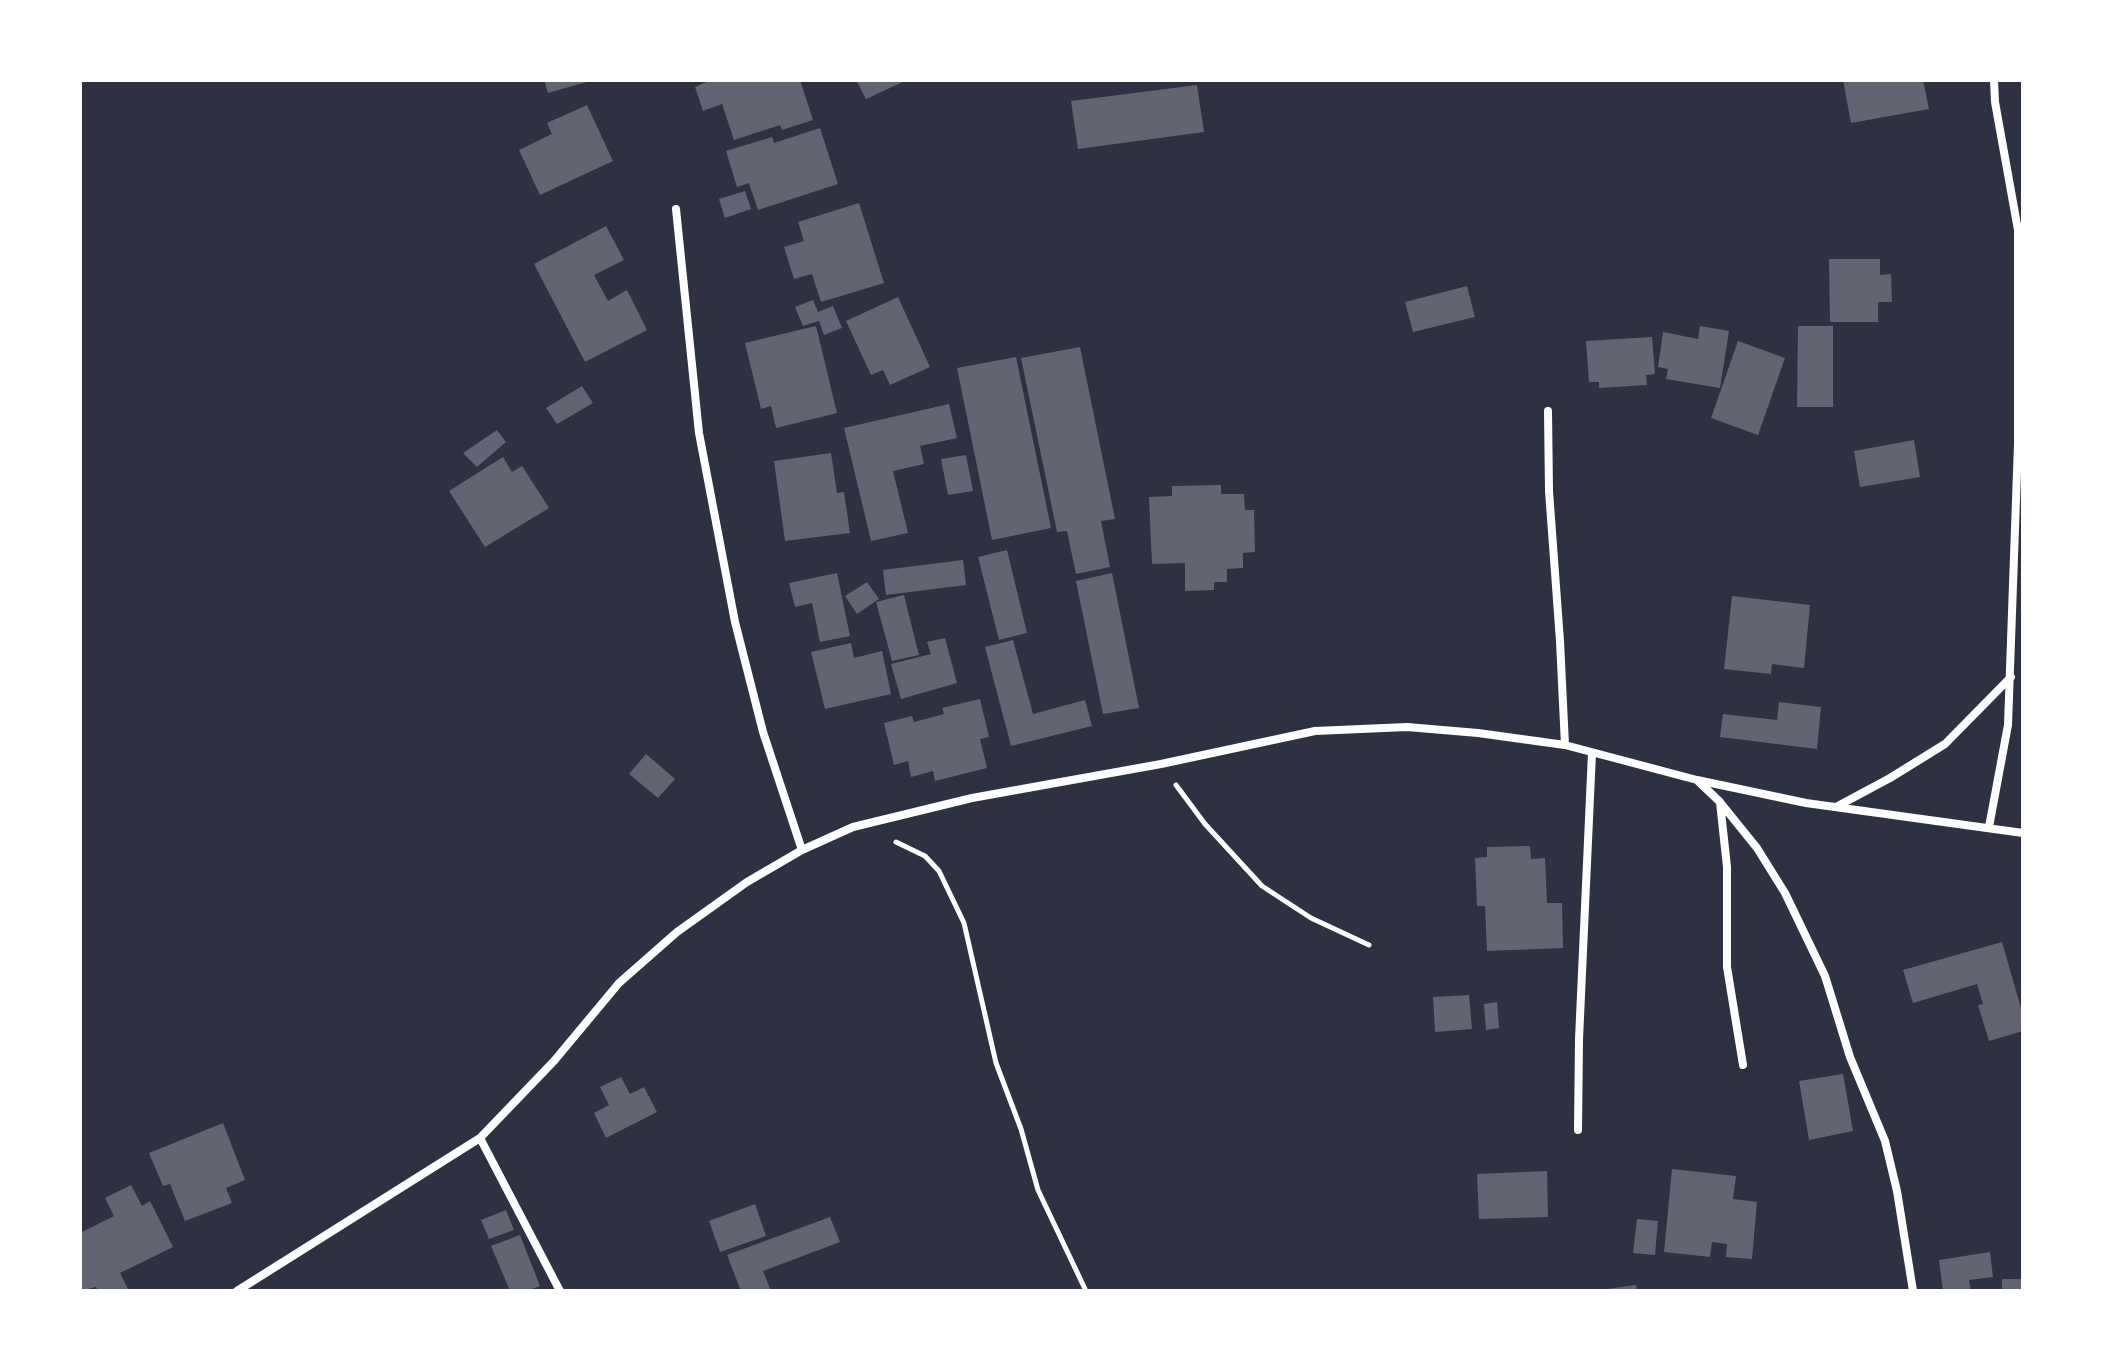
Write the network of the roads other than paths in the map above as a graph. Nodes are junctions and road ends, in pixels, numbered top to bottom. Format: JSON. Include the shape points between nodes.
{"nodes":[{"id":1,"x":1994,"y":80,"type":"edge"},
{"id":2,"x":676,"y":209,"type":"dead end"},
{"id":3,"x":1548,"y":411,"type":"dead end"},
{"id":4,"x":2011,"y":677,"type":"junction"},
{"id":5,"x":1565,"y":745,"type":"junction"},
{"id":6,"x":1592,"y":753,"type":"junction"},
{"id":7,"x":1697,"y":780,"type":"junction"},
{"id":8,"x":1719,"y":801,"type":"junction"},
{"id":9,"x":1835,"y":807,"type":"junction"},
{"id":10,"x":1989,"y":827,"type":"junction"},
{"id":11,"x":2023,"y":833,"type":"edge"},
{"id":12,"x":802,"y":850,"type":"junction"},
{"id":13,"x":1743,"y":1065,"type":"dead end"},
{"id":14,"x":1578,"y":1130,"type":"dead end"},
{"id":15,"x":480,"y":1138,"type":"junction"},
{"id":16,"x":237,"y":1291,"type":"edge"},
{"id":17,"x":560,"y":1291,"type":"edge"},
{"id":18,"x":1913,"y":1291,"type":"edge"}],
"edges":[{"from":1,"to":4,"type":"street","via":[[2018,230]]},
{"from":2,"to":12,"type":"street","via":[[699,433],[735,622],[763,732]]},
{"from":3,"to":5,"type":"street"},
{"from":4,"to":9,"type":"street","via":[[1945,744]]},
{"from":4,"to":10,"type":"street"},
{"from":5,"to":6,"type":"street"},
{"from":5,"to":12,"type":"street","via":[[1407,727],[1315,731],[972,798],[853,827]]},
{"from":6,"to":7,"type":"street"},
{"from":6,"to":14,"type":"street"},
{"from":7,"to":8,"type":"street"},
{"from":7,"to":9,"type":"street"},
{"from":8,"to":13,"type":"street","via":[[1727,867],[1727,967]]},
{"from":8,"to":18,"type":"street","via":[[1785,893],[1825,976],[1850,1057],[1885,1141]]},
{"from":9,"to":10,"type":"street"},
{"from":10,"to":11,"type":"street"},
{"from":12,"to":15,"type":"street","via":[[677,932],[630,973]]},
{"from":15,"to":16,"type":"street"},
{"from":15,"to":17,"type":"street"}]}
